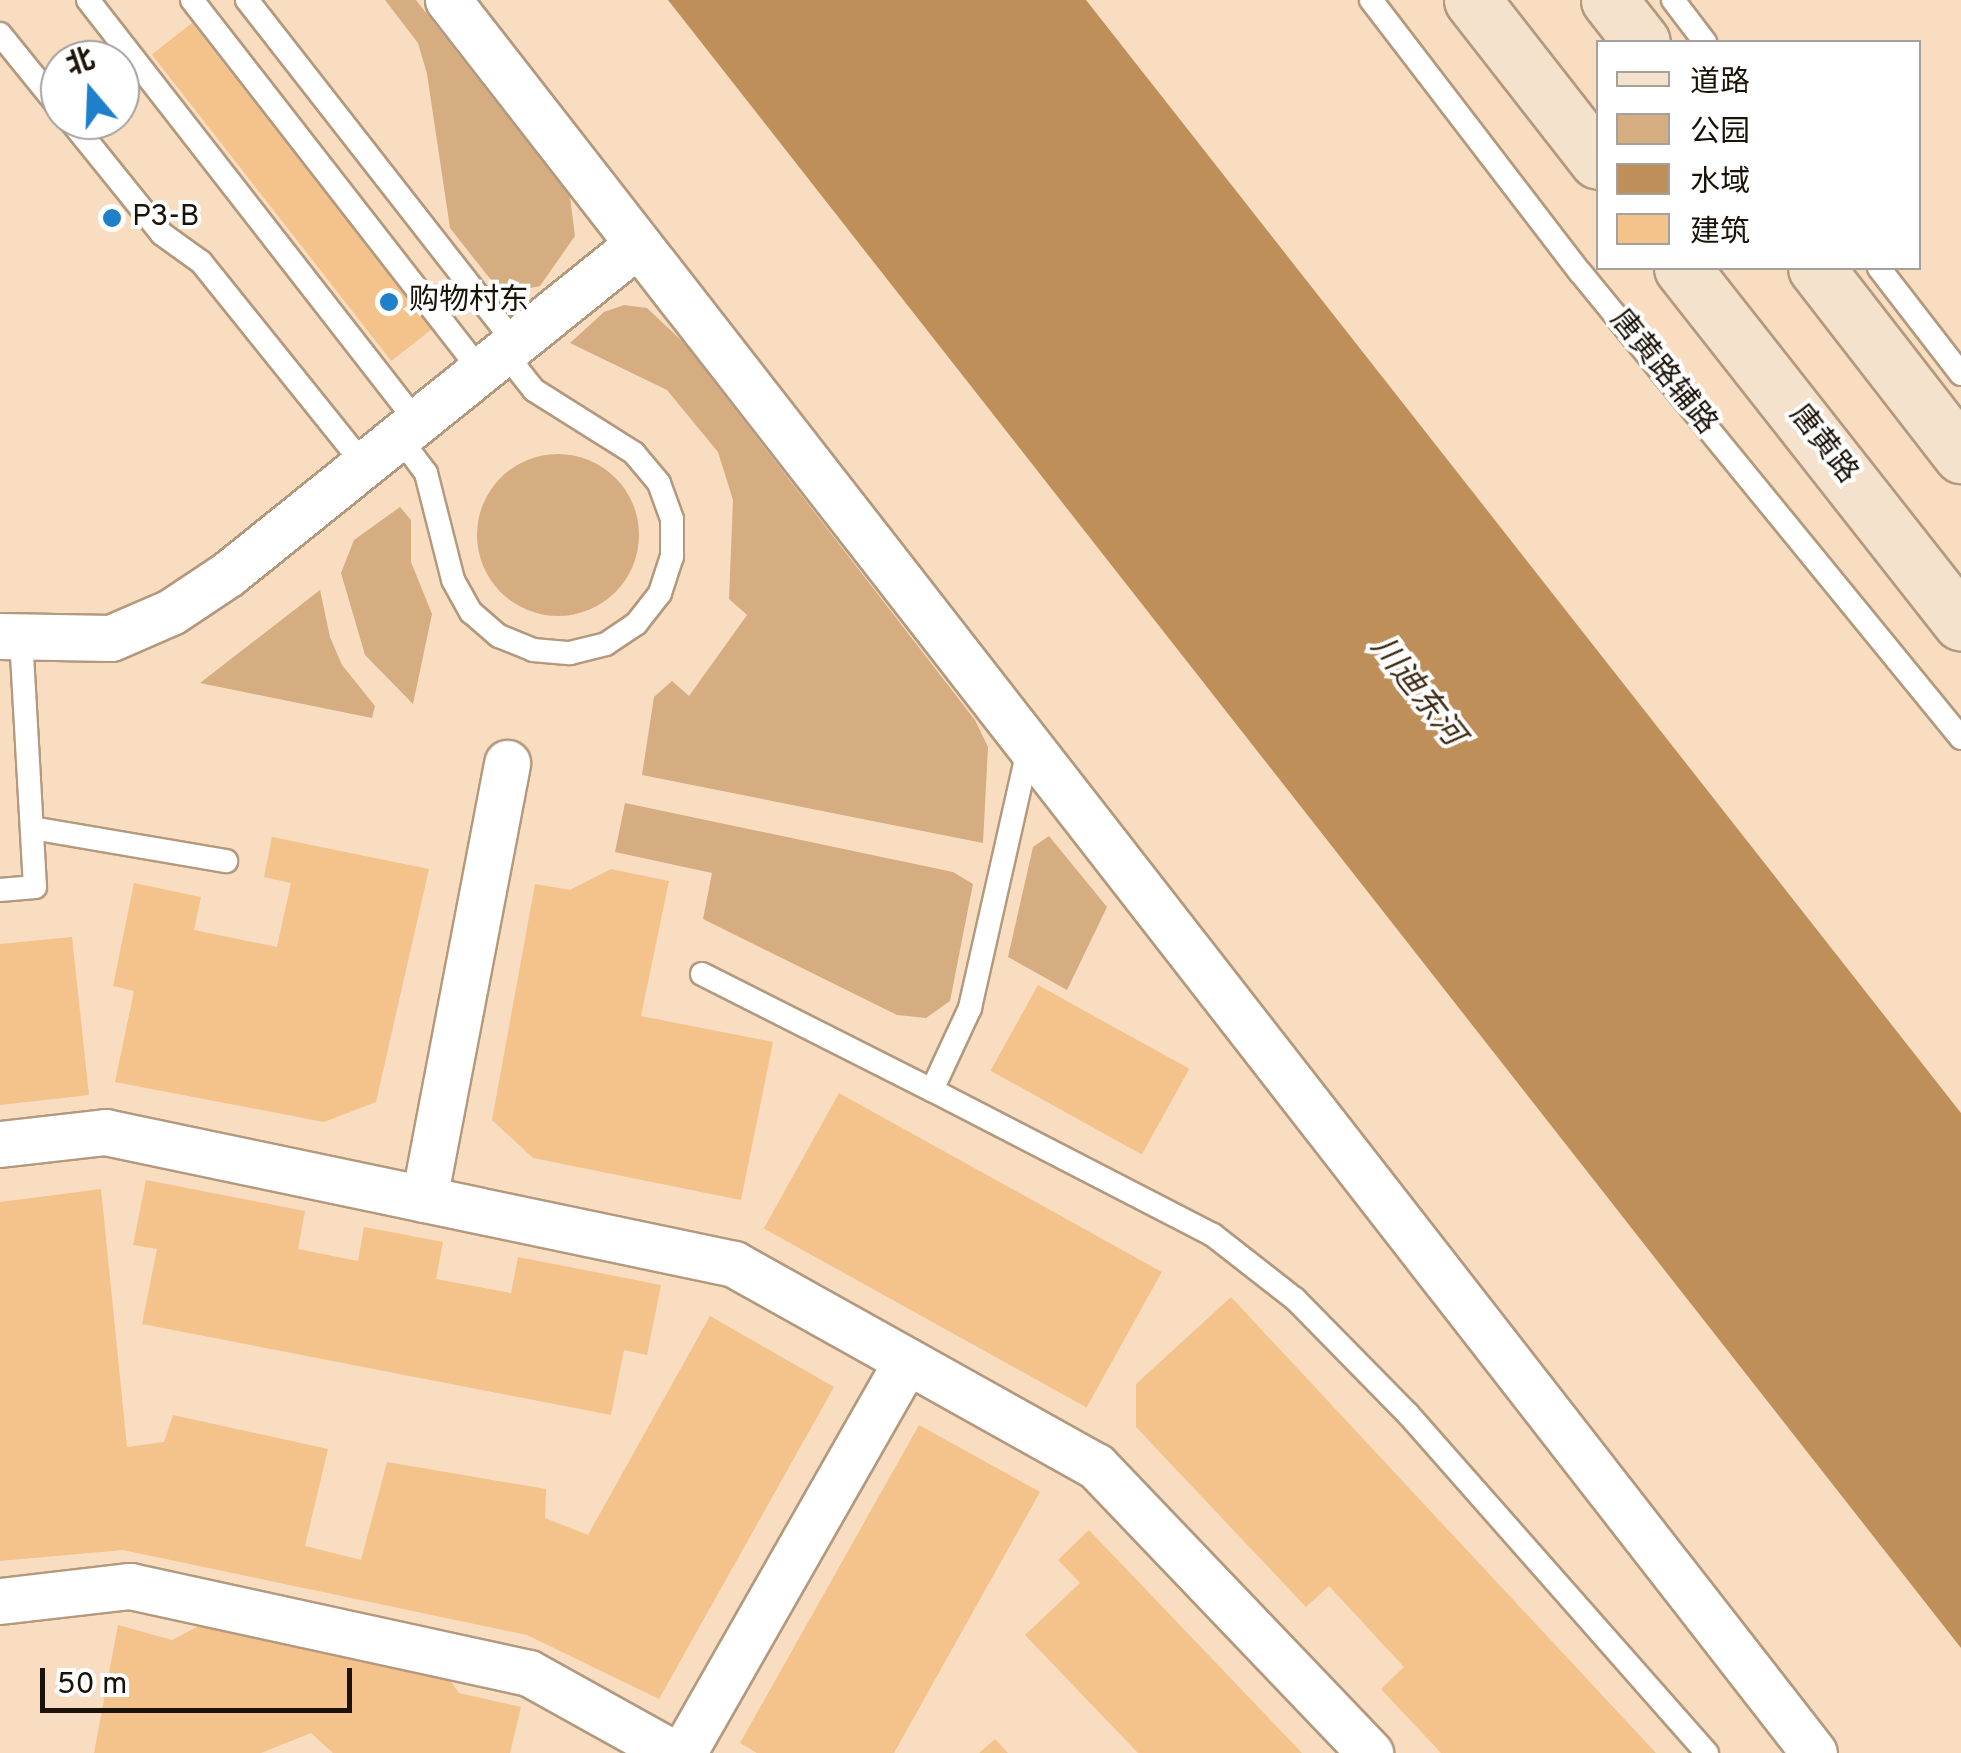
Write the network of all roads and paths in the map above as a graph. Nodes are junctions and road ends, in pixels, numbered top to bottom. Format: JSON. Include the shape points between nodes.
{"nodes":[{"id":1,"x":88,"y":0,"type":"edge"},
{"id":2,"x":192,"y":0,"type":"edge"},
{"id":3,"x":248,"y":0,"type":"edge"},
{"id":4,"x":448,"y":0,"type":"edge"},
{"id":5,"x":1371,"y":0,"type":"edge"},
{"id":6,"x":1472,"y":0,"type":"edge"},
{"id":7,"x":1609,"y":0,"type":"edge"},
{"id":8,"x":1672,"y":0,"type":"edge"},
{"id":9,"x":0,"y":34,"type":"edge"},
{"id":10,"x":1640,"y":40,"type":"edge"},
{"id":11,"x":1704,"y":40,"type":"edge"},
{"id":12,"x":40,"y":83,"type":"edge"},
{"id":13,"x":86,"y":140,"type":"edge"},
{"id":14,"x":1596,"y":158,"type":"edge"},
{"id":15,"x":638,"y":244,"type":"junction"},
{"id":16,"x":1684,"y":270,"type":"edge"},
{"id":17,"x":1818,"y":270,"type":"edge"},
{"id":18,"x":1881,"y":270,"type":"edge"},
{"id":19,"x":500,"y":356,"type":"junction"},
{"id":20,"x":1961,"y":374,"type":"edge"},
{"id":21,"x":408,"y":429,"type":"junction"},
{"id":22,"x":1961,"y":455,"type":"edge"},
{"id":23,"x":364,"y":465,"type":"junction"},
{"id":24,"x":1961,"y":622,"type":"edge"},
{"id":25,"x":10,"y":636,"type":"edge"},
{"id":26,"x":1961,"y":738,"type":"edge"},
{"id":27,"x":1029,"y":746,"type":"junction"},
{"id":28,"x":508,"y":763,"type":"dead end"},
{"id":29,"x":32,"y":828,"type":"junction"},
{"id":30,"x":226,"y":861,"type":"dead end"},
{"id":31,"x":0,"y":890,"type":"edge"},
{"id":32,"x":702,"y":974,"type":"dead end"},
{"id":33,"x":932,"y":1090,"type":"junction"},
{"id":34,"x":0,"y":1144,"type":"edge"},
{"id":35,"x":424,"y":1199,"type":"junction"},
{"id":36,"x":907,"y":1360,"type":"junction"},
{"id":37,"x":0,"y":1601,"type":"edge"},
{"id":38,"x":673,"y":1753,"type":"edge"},
{"id":39,"x":683,"y":1753,"type":"edge"},
{"id":40,"x":1370,"y":1753,"type":"edge"},
{"id":41,"x":1707,"y":1753,"type":"edge"},
{"id":42,"x":1814,"y":1753,"type":"edge"}],
"edges":[{"from":1,"to":21,"type":"lane"},
{"from":2,"to":19,"type":"lane"},
{"from":3,"to":19,"type":"lane"},
{"from":4,"to":15,"type":"street"},
{"from":5,"to":26,"type":"lane","name":"唐黄路辅路","via":[[1580,272]]},
{"from":6,"to":14,"type":"main road"},
{"from":7,"to":10,"type":"main road"},
{"from":8,"to":11,"type":"lane"},
{"from":9,"to":12,"type":"lane"},
{"from":13,"to":23,"type":"lane","via":[[162,234],[201,262]]},
{"from":15,"to":19,"type":"street"},
{"from":15,"to":27,"type":"street"},
{"from":16,"to":24,"type":"main road","name":"唐黄路"},
{"from":17,"to":22,"type":"main road"},
{"from":18,"to":20,"type":"lane"},
{"from":19,"to":21,"type":"street"},
{"from":19,"to":21,"type":"lane","via":[[534,390],[634,453],[659,483],[672,519],[672,557],[660,594],[636,624],[606,644],[570,653],[534,650],[499,636],[471,612],[453,580]]},
{"from":21,"to":23,"type":"street"},
{"from":23,"to":25,"type":"street","via":[[228,574],[144,628],[110,638]]},
{"from":25,"to":29,"type":"lane"},
{"from":27,"to":33,"type":"lane","via":[[970,1008]]},
{"from":27,"to":42,"type":"street"},
{"from":28,"to":35,"type":"street"},
{"from":29,"to":30,"type":"lane"},
{"from":29,"to":31,"type":"lane","via":[[35,887]]},
{"from":32,"to":33,"type":"lane"},
{"from":33,"to":41,"type":"lane","via":[[1212,1236],[1295,1300],[1408,1414]]},
{"from":34,"to":35,"type":"street","via":[[105,1132]]},
{"from":35,"to":36,"type":"street","via":[[734,1264]]},
{"from":36,"to":39,"type":"street"},
{"from":36,"to":40,"type":"street","via":[[1096,1466]]},
{"from":37,"to":38,"type":"street","via":[[130,1586],[529,1673]]}]}
